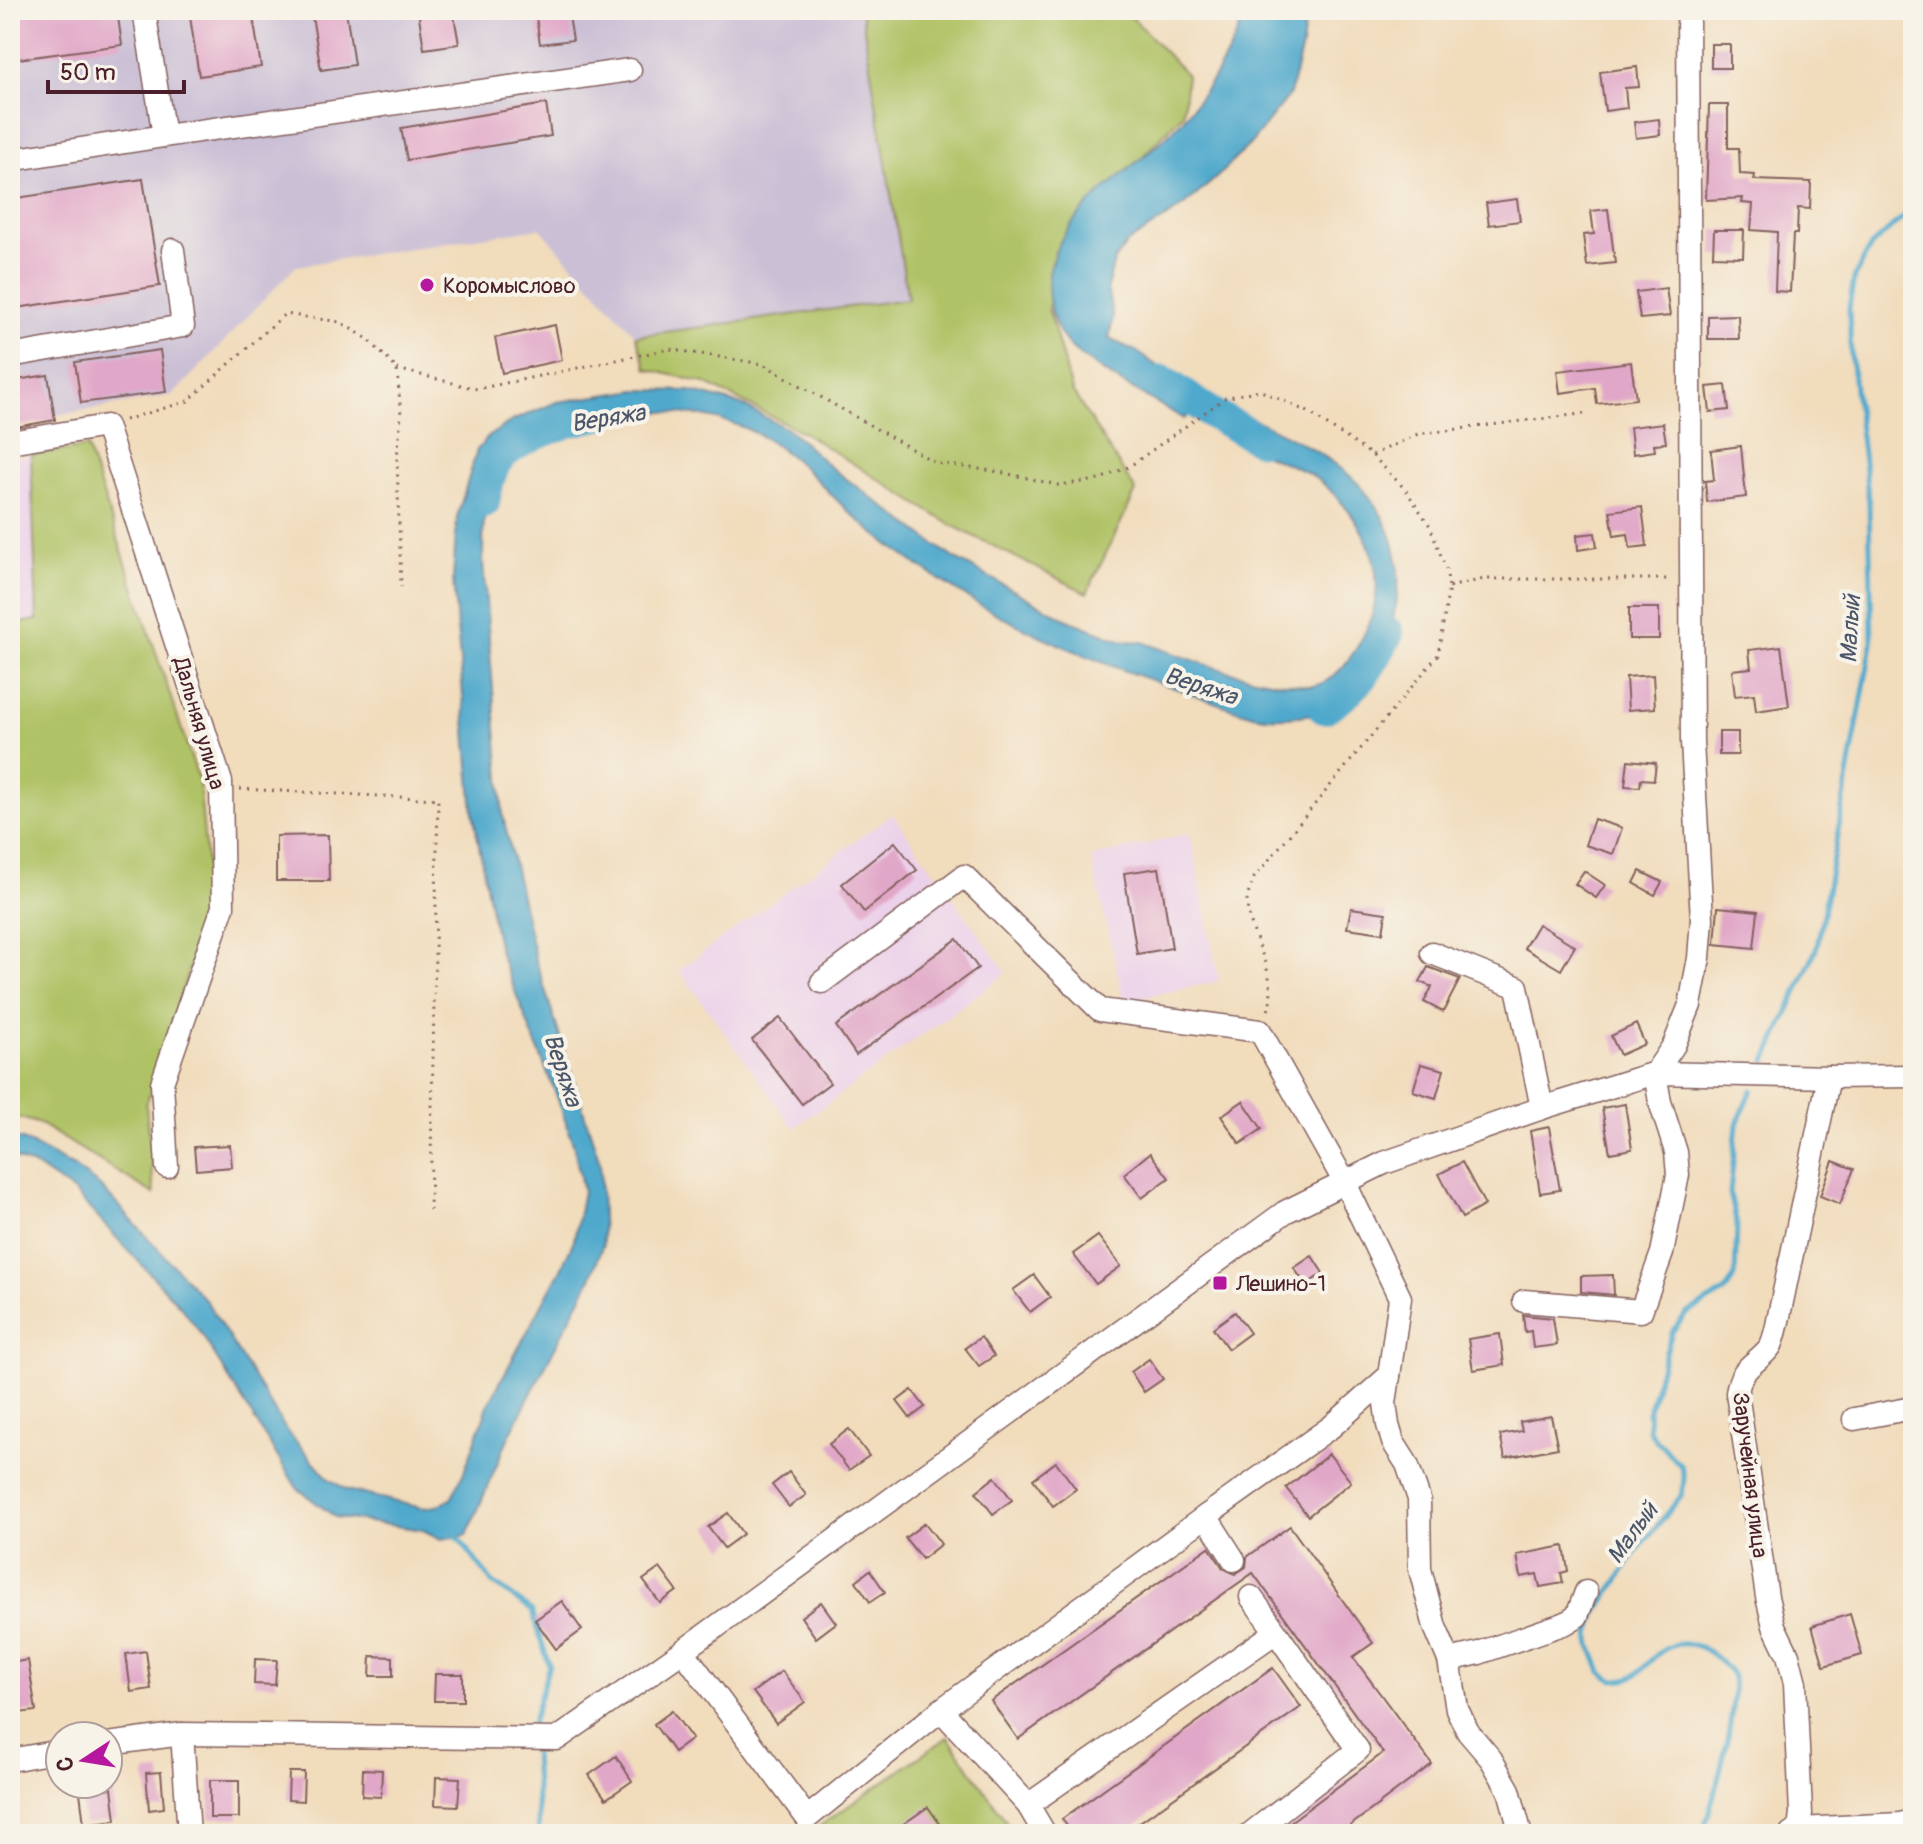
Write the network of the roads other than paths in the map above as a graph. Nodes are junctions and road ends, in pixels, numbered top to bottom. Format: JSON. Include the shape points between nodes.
{"nodes":[{"id":1,"x":144,"y":10,"type":"edge"},
{"id":2,"x":1688,"y":10,"type":"edge"},
{"id":3,"x":630,"y":70,"type":"dead end"},
{"id":4,"x":164,"y":136,"type":"junction"},
{"id":5,"x":10,"y":160,"type":"edge"},
{"id":6,"x":173,"y":250,"type":"dead end"},
{"id":7,"x":10,"y":356,"type":"edge"},
{"id":8,"x":10,"y":442,"type":"edge"},
{"id":9,"x":1432,"y":953,"type":"dead end"},
{"id":10,"x":822,"y":982,"type":"dead end"},
{"id":11,"x":1655,"y":1073,"type":"junction"},
{"id":12,"x":1913,"y":1076,"type":"edge"},
{"id":13,"x":1829,"y":1077,"type":"junction"},
{"id":14,"x":1542,"y":1108,"type":"junction"},
{"id":15,"x":167,"y":1167,"type":"dead end"},
{"id":16,"x":1344,"y":1181,"type":"junction"},
{"id":17,"x":1524,"y":1301,"type":"dead end"},
{"id":18,"x":1389,"y":1376,"type":"junction"},
{"id":19,"x":1913,"y":1408,"type":"edge"},
{"id":20,"x":1854,"y":1419,"type":"dead end"},
{"id":21,"x":1206,"y":1516,"type":"junction"},
{"id":22,"x":1234,"y":1560,"type":"dead end"},
{"id":23,"x":1586,"y":1592,"type":"dead end"},
{"id":24,"x":1251,"y":1597,"type":"dead end"},
{"id":25,"x":1276,"y":1632,"type":"junction"},
{"id":26,"x":683,"y":1651,"type":"junction"},
{"id":27,"x":1449,"y":1660,"type":"junction"},
{"id":28,"x":941,"y":1710,"type":"junction"},
{"id":29,"x":182,"y":1734,"type":"junction"},
{"id":30,"x":124,"y":1742,"type":"edge"},
{"id":31,"x":44,"y":1754,"type":"edge"},
{"id":32,"x":10,"y":1760,"type":"edge"},
{"id":33,"x":1028,"y":1805,"type":"junction"},
{"id":34,"x":1913,"y":1821,"type":"edge"},
{"id":35,"x":1520,"y":1832,"type":"edge"},
{"id":36,"x":1795,"y":1832,"type":"edge"},
{"id":37,"x":189,"y":1834,"type":"edge"},
{"id":38,"x":1045,"y":1834,"type":"edge"},
{"id":39,"x":1250,"y":1834,"type":"edge"}],
"edges":[{"from":1,"to":4,"type":"street"},
{"from":2,"to":11,"type":"street","via":[[1692,742],[1702,919],[1690,1005],[1674,1045]]},
{"from":3,"to":4,"type":"street"},
{"from":4,"to":5,"type":"street"},
{"from":6,"to":7,"type":"street","via":[[183,326]]},
{"from":8,"to":15,"type":"street","name":"Дальняя улица","via":[[106,426],[221,782],[223,907],[162,1083]]},
{"from":9,"to":14,"type":"street","via":[[1517,987]]},
{"from":10,"to":16,"type":"street","via":[[964,876],[1100,1010],[1260,1031]]},
{"from":11,"to":13,"type":"street"},
{"from":11,"to":14,"type":"street"},
{"from":11,"to":17,"type":"street","via":[[1678,1175],[1662,1253],[1641,1311]]},
{"from":12,"to":13,"type":"street"},
{"from":13,"to":36,"type":"street","name":"Заручейная улица","via":[[1771,1345],[1739,1378],[1737,1393],[1767,1597],[1795,1683],[1801,1813]]},
{"from":14,"to":16,"type":"street"},
{"from":16,"to":18,"type":"street","via":[[1400,1298]]},
{"from":16,"to":26,"type":"street","via":[[1272,1221]]},
{"from":18,"to":21,"type":"street","via":[[1331,1427]]},
{"from":18,"to":27,"type":"street","via":[[1388,1425],[1419,1499],[1420,1569]]},
{"from":19,"to":20,"type":"street"},
{"from":21,"to":22,"type":"street"},
{"from":21,"to":28,"type":"street"},
{"from":23,"to":27,"type":"street","via":[[1577,1616],[1566,1623]]},
{"from":24,"to":25,"type":"street"},
{"from":25,"to":33,"type":"street"},
{"from":25,"to":39,"type":"street","via":[[1358,1750]]},
{"from":26,"to":28,"type":"street","via":[[807,1818]]},
{"from":26,"to":29,"type":"street","via":[[557,1739]]},
{"from":27,"to":35,"type":"street","via":[[1457,1709],[1509,1790]]},
{"from":28,"to":33,"type":"street"},
{"from":29,"to":30,"type":"street"},
{"from":29,"to":37,"type":"street"},
{"from":31,"to":32,"type":"street"},
{"from":33,"to":38,"type":"street"},
{"from":34,"to":36,"type":"street"}]}
